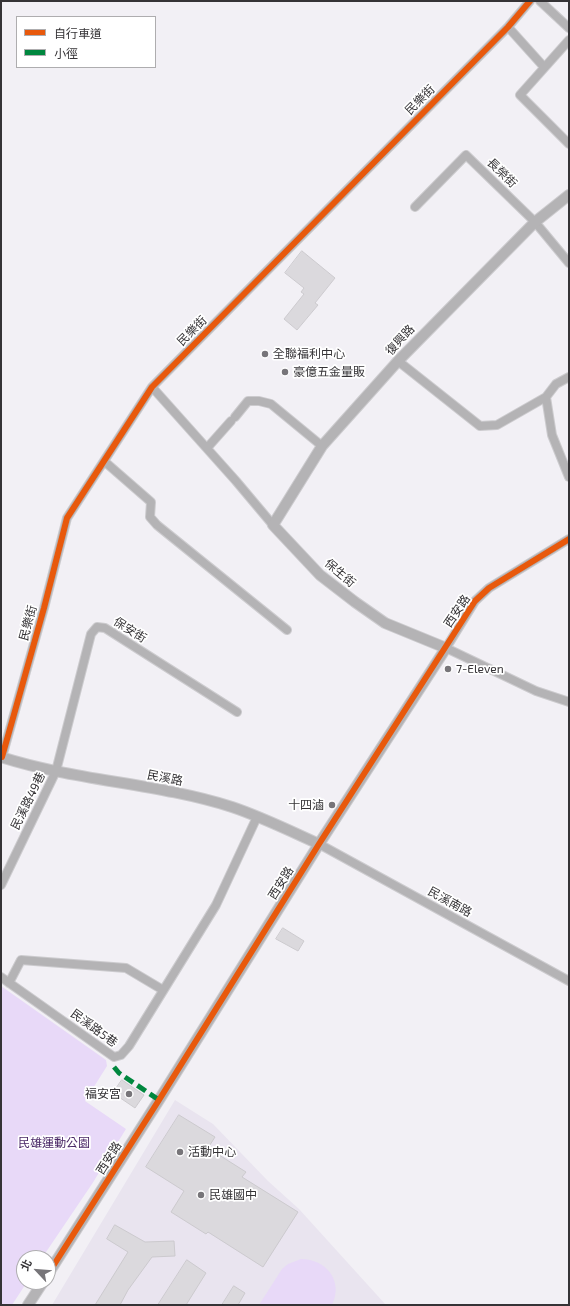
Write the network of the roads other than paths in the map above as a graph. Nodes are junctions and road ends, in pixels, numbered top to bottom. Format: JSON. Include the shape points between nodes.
{"nodes":[{"id":1,"x":530,"y":1,"type":"edge"},
{"id":2,"x":540,"y":1,"type":"edge"},
{"id":3,"x":508,"y":27,"type":"junction"},
{"id":4,"x":569,"y":28,"type":"edge"},
{"id":5,"x":569,"y":40,"type":"edge"},
{"id":6,"x":544,"y":67,"type":"junction"},
{"id":7,"x":569,"y":144,"type":"edge"},
{"id":8,"x":569,"y":195,"type":"edge"},
{"id":9,"x":415,"y":207,"type":"dead end"},
{"id":10,"x":535,"y":222,"type":"junction"},
{"id":11,"x":569,"y":263,"type":"edge"},
{"id":12,"x":398,"y":361,"type":"junction"},
{"id":13,"x":569,"y":377,"type":"edge"},
{"id":14,"x":152,"y":387,"type":"junction"},
{"id":15,"x":546,"y":397,"type":"junction"},
{"id":16,"x":322,"y":446,"type":"junction"},
{"id":17,"x":207,"y":448,"type":"junction"},
{"id":18,"x":104,"y":461,"type":"junction"},
{"id":19,"x":569,"y":477,"type":"edge"},
{"id":20,"x":273,"y":525,"type":"junction"},
{"id":21,"x":569,"y":539,"type":"edge"},
{"id":22,"x":286,"y":630,"type":"dead end"},
{"id":23,"x":446,"y":648,"type":"junction"},
{"id":24,"x":569,"y":702,"type":"edge"},
{"id":25,"x":237,"y":712,"type":"dead end"},
{"id":26,"x":1,"y":757,"type":"edge"},
{"id":27,"x":56,"y":771,"type":"junction"},
{"id":28,"x":257,"y":817,"type":"junction"},
{"id":29,"x":319,"y":844,"type":"junction"},
{"id":30,"x":1,"y":885,"type":"edge"},
{"id":31,"x":1,"y":977,"type":"edge"},
{"id":32,"x":569,"y":980,"type":"edge"},
{"id":33,"x":9,"y":983,"type":"junction"},
{"id":34,"x":163,"y":990,"type":"junction"},
{"id":35,"x":56,"y":1261,"type":"edge"},
{"id":36,"x":38,"y":1290,"type":"edge"},
{"id":37,"x":28,"y":1305,"type":"edge"}],
"edges":[{"from":1,"to":3,"type":"street","name":"民樂街"},
{"from":2,"to":4,"type":"street"},
{"from":3,"to":6,"type":"street"},
{"from":3,"to":14,"type":"street","name":"民樂街"},
{"from":5,"to":6,"type":"street"},
{"from":6,"to":7,"type":"street","via":[[520,95]]},
{"from":8,"to":10,"type":"street","name":"復興路"},
{"from":9,"to":10,"type":"street","name":"長榮街","via":[[466,155]]},
{"from":10,"to":11,"type":"street","name":"長榮街"},
{"from":10,"to":12,"type":"street","name":"復興路"},
{"from":12,"to":15,"type":"street","via":[[480,426],[497,425]]},
{"from":12,"to":16,"type":"street","name":"復興路"},
{"from":13,"to":15,"type":"street","via":[[556,384]]},
{"from":14,"to":17,"type":"street","name":"保生街"},
{"from":14,"to":18,"type":"street","name":"民樂街"},
{"from":15,"to":19,"type":"street","via":[[552,435]]},
{"from":16,"to":17,"type":"street","via":[[270,404],[248,401]]},
{"from":16,"to":20,"type":"street","name":"復興路"},
{"from":17,"to":20,"type":"street","name":"保生街"},
{"from":18,"to":22,"type":"street","via":[[151,502],[150,517],[157,525]]},
{"from":18,"to":26,"type":"street","name":"民樂街","via":[[67,518]]},
{"from":20,"to":23,"type":"street","name":"保生街","via":[[320,575],[355,602],[385,623]]},
{"from":21,"to":23,"type":"street","name":"西安路","via":[[489,588],[475,601]]},
{"from":23,"to":24,"type":"street","name":"保生街","via":[[536,691]]},
{"from":23,"to":29,"type":"street","name":"西安路"},
{"from":25,"to":27,"type":"street","name":"保安街","via":[[105,628],[97,627],[90,634]]},
{"from":26,"to":27,"type":"street","name":"民溪路"},
{"from":27,"to":28,"type":"street","name":"民溪路","via":[[188,796],[232,807]]},
{"from":27,"to":30,"type":"street","name":"民溪路49巷"},
{"from":28,"to":29,"type":"street","name":"民溪路"},
{"from":28,"to":34,"type":"street","name":"民溪路5巷","via":[[216,905]]},
{"from":29,"to":32,"type":"street","name":"民溪南路"},
{"from":29,"to":35,"type":"street","name":"西安路"},
{"from":31,"to":33,"type":"street","name":"民溪路5巷"},
{"from":33,"to":34,"type":"street","via":[[21,960],[126,968]]},
{"from":33,"to":34,"type":"street","name":"民溪路5巷","via":[[114,1057],[121,1055],[129,1046]]},
{"from":36,"to":37,"type":"street"}]}
